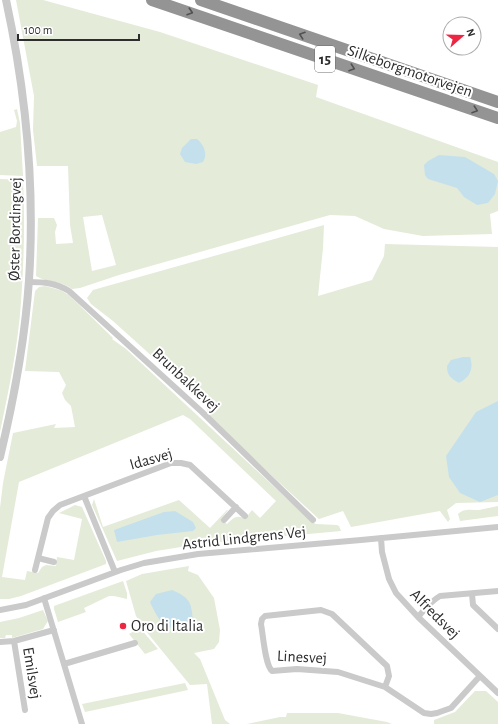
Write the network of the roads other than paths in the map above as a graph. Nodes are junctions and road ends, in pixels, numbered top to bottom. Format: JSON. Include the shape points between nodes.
{"nodes":[{"id":1,"x":6,"y":0,"type":"edge"},
{"id":2,"x":152,"y":0,"type":"edge"},
{"id":3,"x":201,"y":0,"type":"edge"},
{"id":4,"x":498,"y":102,"type":"edge"},
{"id":5,"x":498,"y":118,"type":"edge"},
{"id":6,"x":29,"y":282,"type":"junction"},
{"id":7,"x":0,"y":457,"type":"edge"},
{"id":8,"x":84,"y":496,"type":"junction"},
{"id":9,"x":236,"y":507,"type":"junction"},
{"id":10,"x":245,"y":516,"type":"dead end"},
{"id":11,"x":224,"y":520,"type":"dead end"},
{"id":12,"x":313,"y":520,"type":"dead end"},
{"id":13,"x":498,"y":527,"type":"edge"},
{"id":14,"x":381,"y":538,"type":"junction"},
{"id":15,"x":38,"y":558,"type":"junction"},
{"id":16,"x":54,"y":562,"type":"dead end"},
{"id":17,"x":35,"y":570,"type":"dead end"},
{"id":18,"x":115,"y":572,"type":"junction"},
{"id":19,"x":498,"y":591,"type":"edge"},
{"id":20,"x":472,"y":594,"type":"junction"},
{"id":21,"x":44,"y":598,"type":"junction"},
{"id":22,"x":0,"y":610,"type":"edge"},
{"id":23,"x":418,"y":617,"type":"junction"},
{"id":24,"x":498,"y":629,"type":"edge"},
{"id":25,"x":54,"y":630,"type":"junction"},
{"id":26,"x":14,"y":641,"type":"junction"},
{"id":27,"x":0,"y":642,"type":"edge"},
{"id":28,"x":135,"y":643,"type":"dead end"},
{"id":29,"x":64,"y":664,"type":"junction"},
{"id":30,"x":480,"y":676,"type":"junction"},
{"id":31,"x":385,"y":687,"type":"junction"},
{"id":32,"x":498,"y":693,"type":"edge"},
{"id":33,"x":25,"y":710,"type":"dead end"},
{"id":34,"x":82,"y":724,"type":"edge"}],
"edges":[{"from":1,"to":6,"type":"street","name":"Øster Bordingvej","via":[[19,66],[30,178]]},
{"from":2,"to":5,"type":"highway","name":"Silkeborgmotorvejen","number":"15","one_way":true},
{"from":4,"to":3,"type":"highway","name":"Silkeborgmotorvejen","number":"15","one_way":true},
{"from":6,"to":7,"type":"street","name":"Øster Bordingvej","via":[[23,342]]},
{"from":6,"to":12,"type":"street","name":"Brunbakkevej","via":[[48,282],[69,291],[202,412]]},
{"from":8,"to":9,"type":"street","name":"Idasvej","via":[[171,463],[181,463],[190,465]]},
{"from":8,"to":15,"type":"street","name":"Idasvej","via":[[60,505],[53,511],[48,518]]},
{"from":8,"to":18,"type":"street"},
{"from":9,"to":10,"type":"street","name":"Idasvej"},
{"from":9,"to":11,"type":"street"},
{"from":13,"to":14,"type":"street","name":"Astrid Lindgrens Vej"},
{"from":14,"to":18,"type":"street","name":"Astrid Lindgrens Vej","via":[[198,554],[144,563]]},
{"from":14,"to":23,"type":"street","name":"Alfredsvej","via":[[389,579],[396,593]]},
{"from":15,"to":16,"type":"street"},
{"from":15,"to":17,"type":"street","name":"Idasvej"},
{"from":18,"to":21,"type":"street","name":"Astrid Lindgrens Vej"},
{"from":19,"to":20,"type":"street"},
{"from":20,"to":23,"type":"street","via":[[440,596]]},
{"from":20,"to":24,"type":"street","via":[[473,605]]},
{"from":21,"to":22,"type":"street","name":"Astrid Lindgrens Vej","via":[[26,606]]},
{"from":21,"to":25,"type":"street","name":"Emilsvej"},
{"from":23,"to":30,"type":"street","name":"Alfredsvej"},
{"from":25,"to":26,"type":"street","name":"Emilsvej"},
{"from":25,"to":29,"type":"street","name":"Emilsvej"},
{"from":26,"to":27,"type":"street","name":"Emilsvej"},
{"from":26,"to":33,"type":"street","name":"Emilsvej"},
{"from":28,"to":29,"type":"street","name":"Emilsvej"},
{"from":29,"to":34,"type":"street","name":"Emilsvej"},
{"from":30,"to":31,"type":"street","name":"Linesvej","via":[[451,708],[437,713],[424,713]]},
{"from":30,"to":32,"type":"street","name":"Alfredsvej"},
{"from":31,"to":31,"type":"street","name":"Linesvej","via":[[338,672],[297,669],[272,671],[267,660],[262,619],[265,616],[327,611],[387,666],[389,676]]}]}
